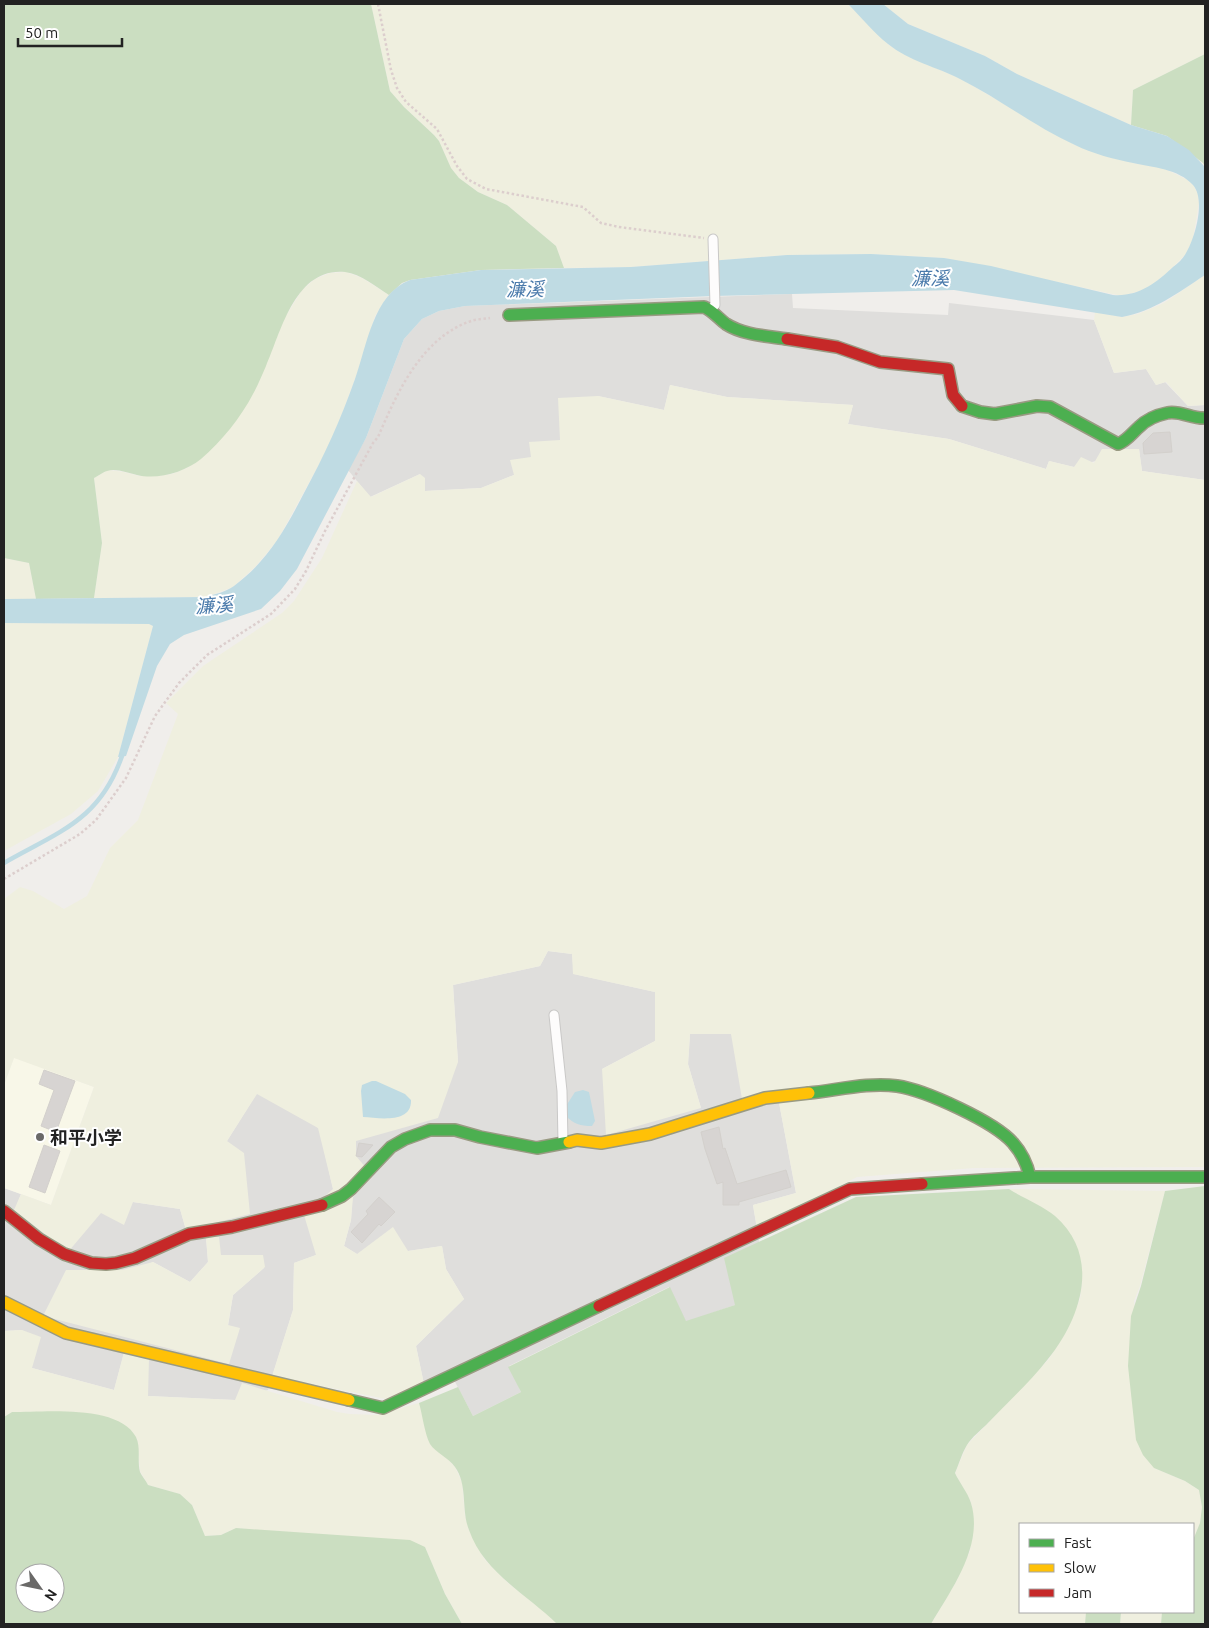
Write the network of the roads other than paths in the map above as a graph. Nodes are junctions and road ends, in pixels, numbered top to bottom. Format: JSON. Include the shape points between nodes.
{"nodes":[{"id":1,"x":713,"y":240,"type":"road end"},
{"id":2,"x":713,"y":305,"type":"junction"},
{"id":3,"x":509,"y":314,"type":"road end"},
{"id":4,"x":1205,"y":418,"type":"edge"},
{"id":5,"x":554,"y":1015,"type":"dead end"},
{"id":6,"x":563,"y":1143,"type":"junction"},
{"id":7,"x":1205,"y":1177,"type":"edge"},
{"id":8,"x":1030,"y":1178,"type":"junction"},
{"id":9,"x":4,"y":1211,"type":"edge"},
{"id":10,"x":4,"y":1302,"type":"edge"}],
"edges":[{"from":1,"to":2,"type":"lane"},
{"from":2,"to":3,"type":"street"},
{"from":2,"to":4,"type":"street","via":[[726,324],[748,333],[837,347],[880,362],[948,369],[953,395],[961,406],[995,414],[1037,406],[1050,407],[1118,444],[1143,423],[1169,412]]},
{"from":5,"to":6,"type":"lane","via":[[562,1091]]},
{"from":6,"to":8,"type":"street","via":[[577,1140],[602,1143],[650,1134],[764,1098],[877,1085],[898,1086],[938,1098],[1006,1135],[1020,1150]]},
{"from":6,"to":9,"type":"street","via":[[537,1148],[455,1130],[420,1133],[391,1147],[351,1189],[330,1202],[182,1236],[114,1263],[82,1260],[51,1248]]},
{"from":7,"to":8,"type":"street"},
{"from":8,"to":10,"type":"street","via":[[850,1189],[382,1408],[66,1333]]}]}
